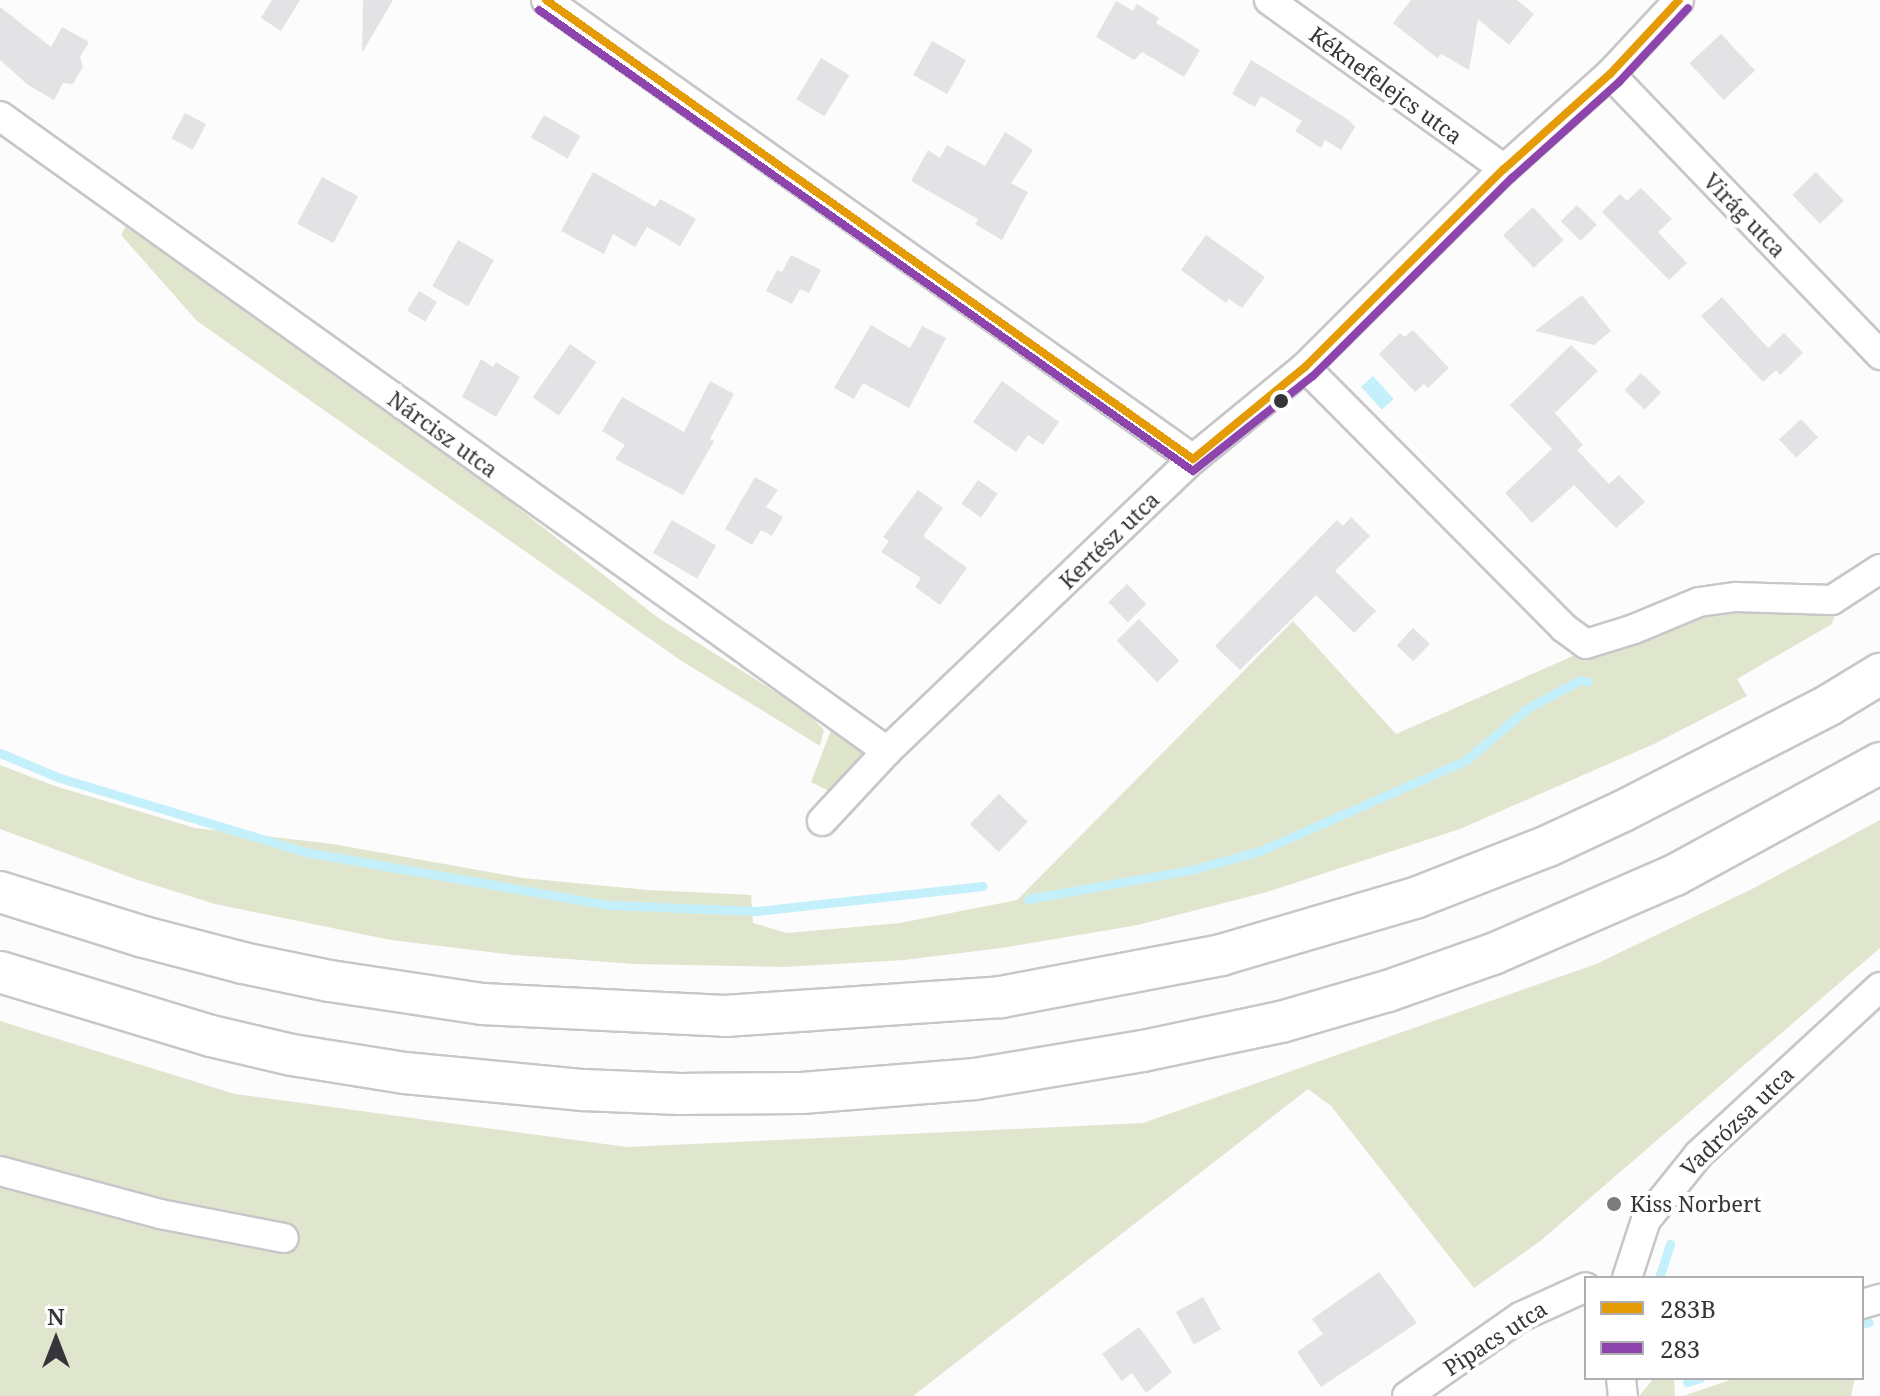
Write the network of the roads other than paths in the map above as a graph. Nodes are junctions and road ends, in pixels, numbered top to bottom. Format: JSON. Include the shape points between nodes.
{"nodes":[{"id":1,"x":546,"y":0,"type":"edge"},
{"id":2,"x":1269,"y":0,"type":"edge"},
{"id":3,"x":1679,"y":0,"type":"edge"},
{"id":4,"x":1610,"y":74,"type":"junction"},
{"id":5,"x":0,"y":116,"type":"edge"},
{"id":6,"x":1504,"y":169,"type":"junction"},
{"id":7,"x":1880,"y":355,"type":"edge"},
{"id":8,"x":1305,"y":367,"type":"junction"},
{"id":9,"x":1193,"y":459,"type":"junction"},
{"id":10,"x":1880,"y":569,"type":"edge"},
{"id":11,"x":1880,"y":674,"type":"edge"},
{"id":12,"x":887,"y":751,"type":"junction"},
{"id":13,"x":1880,"y":763,"type":"edge"},
{"id":14,"x":822,"y":821,"type":"dead end"},
{"id":15,"x":0,"y":892,"type":"edge"},
{"id":16,"x":0,"y":972,"type":"edge"},
{"id":17,"x":1880,"y":987,"type":"edge"},
{"id":18,"x":0,"y":1171,"type":"edge"},
{"id":19,"x":284,"y":1238,"type":"dead end"},
{"id":20,"x":1628,"y":1276,"type":"edge"},
{"id":21,"x":1584,"y":1288,"type":"edge"},
{"id":22,"x":1407,"y":1396,"type":"edge"}],
"edges":[{"from":1,"to":9,"type":"street"},
{"from":2,"to":6,"type":"street","name":"Kéknefelejcs utca"},
{"from":3,"to":4,"type":"street","name":"Kertész utca"},
{"from":4,"to":6,"type":"street","name":"Kertész utca"},
{"from":4,"to":7,"type":"street","name":"Virág utca"},
{"from":5,"to":12,"type":"street","name":"Nárcisz utca"},
{"from":6,"to":8,"type":"street","name":"Kertész utca"},
{"from":8,"to":9,"type":"street","name":"Kertész utca"},
{"from":8,"to":10,"type":"street","via":[[1564,628],[1586,644],[1699,602],[1736,597],[1832,600]]},
{"from":9,"to":12,"type":"street","name":"Kertész utca"},
{"from":11,"to":15,"type":"highway","via":[[1623,811],[1415,898],[1221,955],[1001,997],[725,1016],[482,1004],[243,963]]},
{"from":12,"to":14,"type":"street","name":"Kertész utca"},
{"from":13,"to":16,"type":"highway","via":[[1675,875],[1493,954],[1388,991],[1281,1022],[975,1079],[802,1093],[680,1094],[405,1073],[211,1036]]},
{"from":17,"to":20,"type":"street","name":"Vadrózsa utca","via":[[1699,1154],[1646,1220]]},
{"from":18,"to":19,"type":"street","via":[[160,1214]]},
{"from":21,"to":22,"type":"street","name":"Pipacs utca","via":[[1520,1317]]}]}
